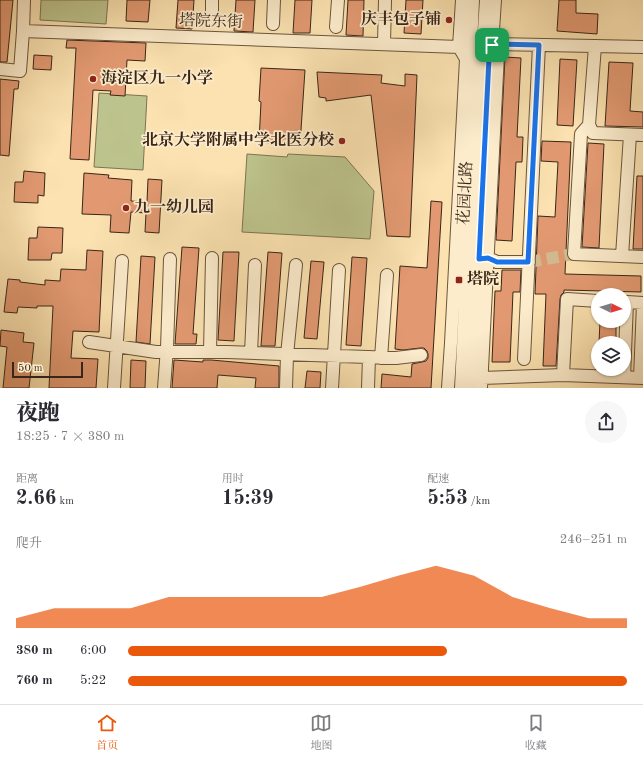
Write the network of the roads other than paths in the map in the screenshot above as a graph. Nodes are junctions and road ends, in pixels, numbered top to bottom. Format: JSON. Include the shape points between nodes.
{"nodes":[{"id":1,"x":24,"y":0,"type":"edge"},
{"id":2,"x":212,"y":0,"type":"edge"},
{"id":3,"x":274,"y":0,"type":"edge"},
{"id":4,"x":338,"y":0,"type":"edge"},
{"id":5,"x":385,"y":0,"type":"edge"},
{"id":6,"x":462,"y":0,"type":"edge"},
{"id":7,"x":473,"y":0,"type":"edge"},
{"id":8,"x":486,"y":0,"type":"edge"},
{"id":9,"x":495,"y":0,"type":"edge"},
{"id":10,"x":212,"y":19,"type":"dead end"},
{"id":11,"x":273,"y":24,"type":"dead end"},
{"id":12,"x":336,"y":27,"type":"dead end"},
{"id":13,"x":23,"y":31,"type":"junction"},
{"id":14,"x":384,"y":44,"type":"junction"},
{"id":15,"x":539,"y":45,"type":"junction"},
{"id":16,"x":476,"y":46,"type":"junction"},
{"id":17,"x":595,"y":46,"type":"junction"},
{"id":18,"x":643,"y":47,"type":"edge"},
{"id":19,"x":0,"y":70,"type":"edge"},
{"id":20,"x":589,"y":125,"type":"junction"},
{"id":21,"x":630,"y":135,"type":"junction"},
{"id":22,"x":643,"y":136,"type":"edge"},
{"id":23,"x":622,"y":256,"type":"junction"},
{"id":24,"x":643,"y":257,"type":"edge"},
{"id":25,"x":212,"y":258,"type":"dead end"},
{"id":26,"x":170,"y":259,"type":"dead end"},
{"id":27,"x":483,"y":259,"type":"junction"},
{"id":28,"x":122,"y":261,"type":"dead end"},
{"id":29,"x":528,"y":262,"type":"junction"},
{"id":30,"x":255,"y":265,"type":"dead end"},
{"id":31,"x":296,"y":265,"type":"dead end"},
{"id":32,"x":339,"y":270,"type":"dead end"},
{"id":33,"x":387,"y":275,"type":"dead end"},
{"id":34,"x":591,"y":301,"type":"edge"},
{"id":35,"x":631,"y":302,"type":"edge"},
{"id":36,"x":643,"y":303,"type":"edge"},
{"id":37,"x":625,"y":328,"type":"edge"},
{"id":38,"x":89,"y":342,"type":"dead end"},
{"id":39,"x":117,"y":346,"type":"junction"},
{"id":40,"x":166,"y":352,"type":"junction"},
{"id":41,"x":210,"y":352,"type":"junction"},
{"id":42,"x":251,"y":353,"type":"junction"},
{"id":43,"x":286,"y":355,"type":"junction"},
{"id":44,"x":421,"y":355,"type":"dead end"},
{"id":45,"x":334,"y":356,"type":"junction"},
{"id":46,"x":375,"y":358,"type":"junction"},
{"id":47,"x":524,"y":359,"type":"dead end"},
{"id":48,"x":563,"y":375,"type":"junction"},
{"id":49,"x":624,"y":377,"type":"junction"},
{"id":50,"x":642,"y":378,"type":"edge"},
{"id":51,"x":479,"y":380,"type":"edge"},
{"id":52,"x":595,"y":382,"type":"edge"},
{"id":53,"x":114,"y":388,"type":"edge"},
{"id":54,"x":164,"y":388,"type":"edge"},
{"id":55,"x":286,"y":388,"type":"edge"},
{"id":56,"x":332,"y":388,"type":"edge"},
{"id":57,"x":368,"y":388,"type":"edge"},
{"id":58,"x":448,"y":388,"type":"edge"},
{"id":59,"x":461,"y":388,"type":"edge"},
{"id":60,"x":472,"y":388,"type":"edge"}],
"edges":[{"from":1,"to":13,"type":"street"},
{"from":2,"to":10,"type":"street"},
{"from":3,"to":11,"type":"street"},
{"from":4,"to":12,"type":"street"},
{"from":5,"to":14,"type":"street"},
{"from":6,"to":16,"type":"street"},
{"from":7,"to":16,"type":"street","name":"花园北路"},
{"from":8,"to":16,"type":"street","name":"花园北路"},
{"from":9,"to":16,"type":"street"},
{"from":13,"to":14,"type":"street","name":"塔院东街"},
{"from":13,"to":19,"type":"street","via":[[20,71]]},
{"from":14,"to":16,"type":"street","name":"塔院东街"},
{"from":15,"to":16,"type":"street","name":"塔院东街"},
{"from":15,"to":17,"type":"street","name":"塔院东街"},
{"from":15,"to":29,"type":"street"},
{"from":16,"to":27,"type":"street","via":[[498,54]]},
{"from":16,"to":58,"type":"street","via":[[466,59]]},
{"from":16,"to":59,"type":"street","name":"花园北路"},
{"from":17,"to":18,"type":"street","name":"塔院东街"},
{"from":17,"to":20,"type":"street"},
{"from":20,"to":21,"type":"street","via":[[593,133]]},
{"from":20,"to":23,"type":"street","via":[[581,134],[574,254]]},
{"from":21,"to":22,"type":"street"},
{"from":21,"to":23,"type":"street"},
{"from":23,"to":24,"type":"street"},
{"from":25,"to":41,"type":"street"},
{"from":26,"to":40,"type":"street"},
{"from":27,"to":29,"type":"street","via":[[497,262]]},
{"from":27,"to":51,"type":"street"},
{"from":28,"to":39,"type":"street"},
{"from":29,"to":47,"type":"street"},
{"from":30,"to":42,"type":"street"},
{"from":31,"to":43,"type":"street"},
{"from":32,"to":45,"type":"street"},
{"from":33,"to":46,"type":"street"},
{"from":34,"to":48,"type":"street","via":[[567,299]]},
{"from":35,"to":36,"type":"street"},
{"from":36,"to":50,"type":"street"},
{"from":37,"to":49,"type":"street"},
{"from":38,"to":39,"type":"street"},
{"from":39,"to":40,"type":"street"},
{"from":39,"to":53,"type":"street"},
{"from":40,"to":41,"type":"street"},
{"from":40,"to":54,"type":"street"},
{"from":41,"to":42,"type":"street"},
{"from":42,"to":43,"type":"street"},
{"from":43,"to":45,"type":"street"},
{"from":43,"to":55,"type":"street"},
{"from":44,"to":46,"type":"street"},
{"from":45,"to":46,"type":"street"},
{"from":45,"to":56,"type":"street"},
{"from":46,"to":57,"type":"street"},
{"from":48,"to":51,"type":"street"},
{"from":48,"to":52,"type":"street"},
{"from":49,"to":50,"type":"street"},
{"from":49,"to":52,"type":"street"},
{"from":51,"to":60,"type":"street"}]}
